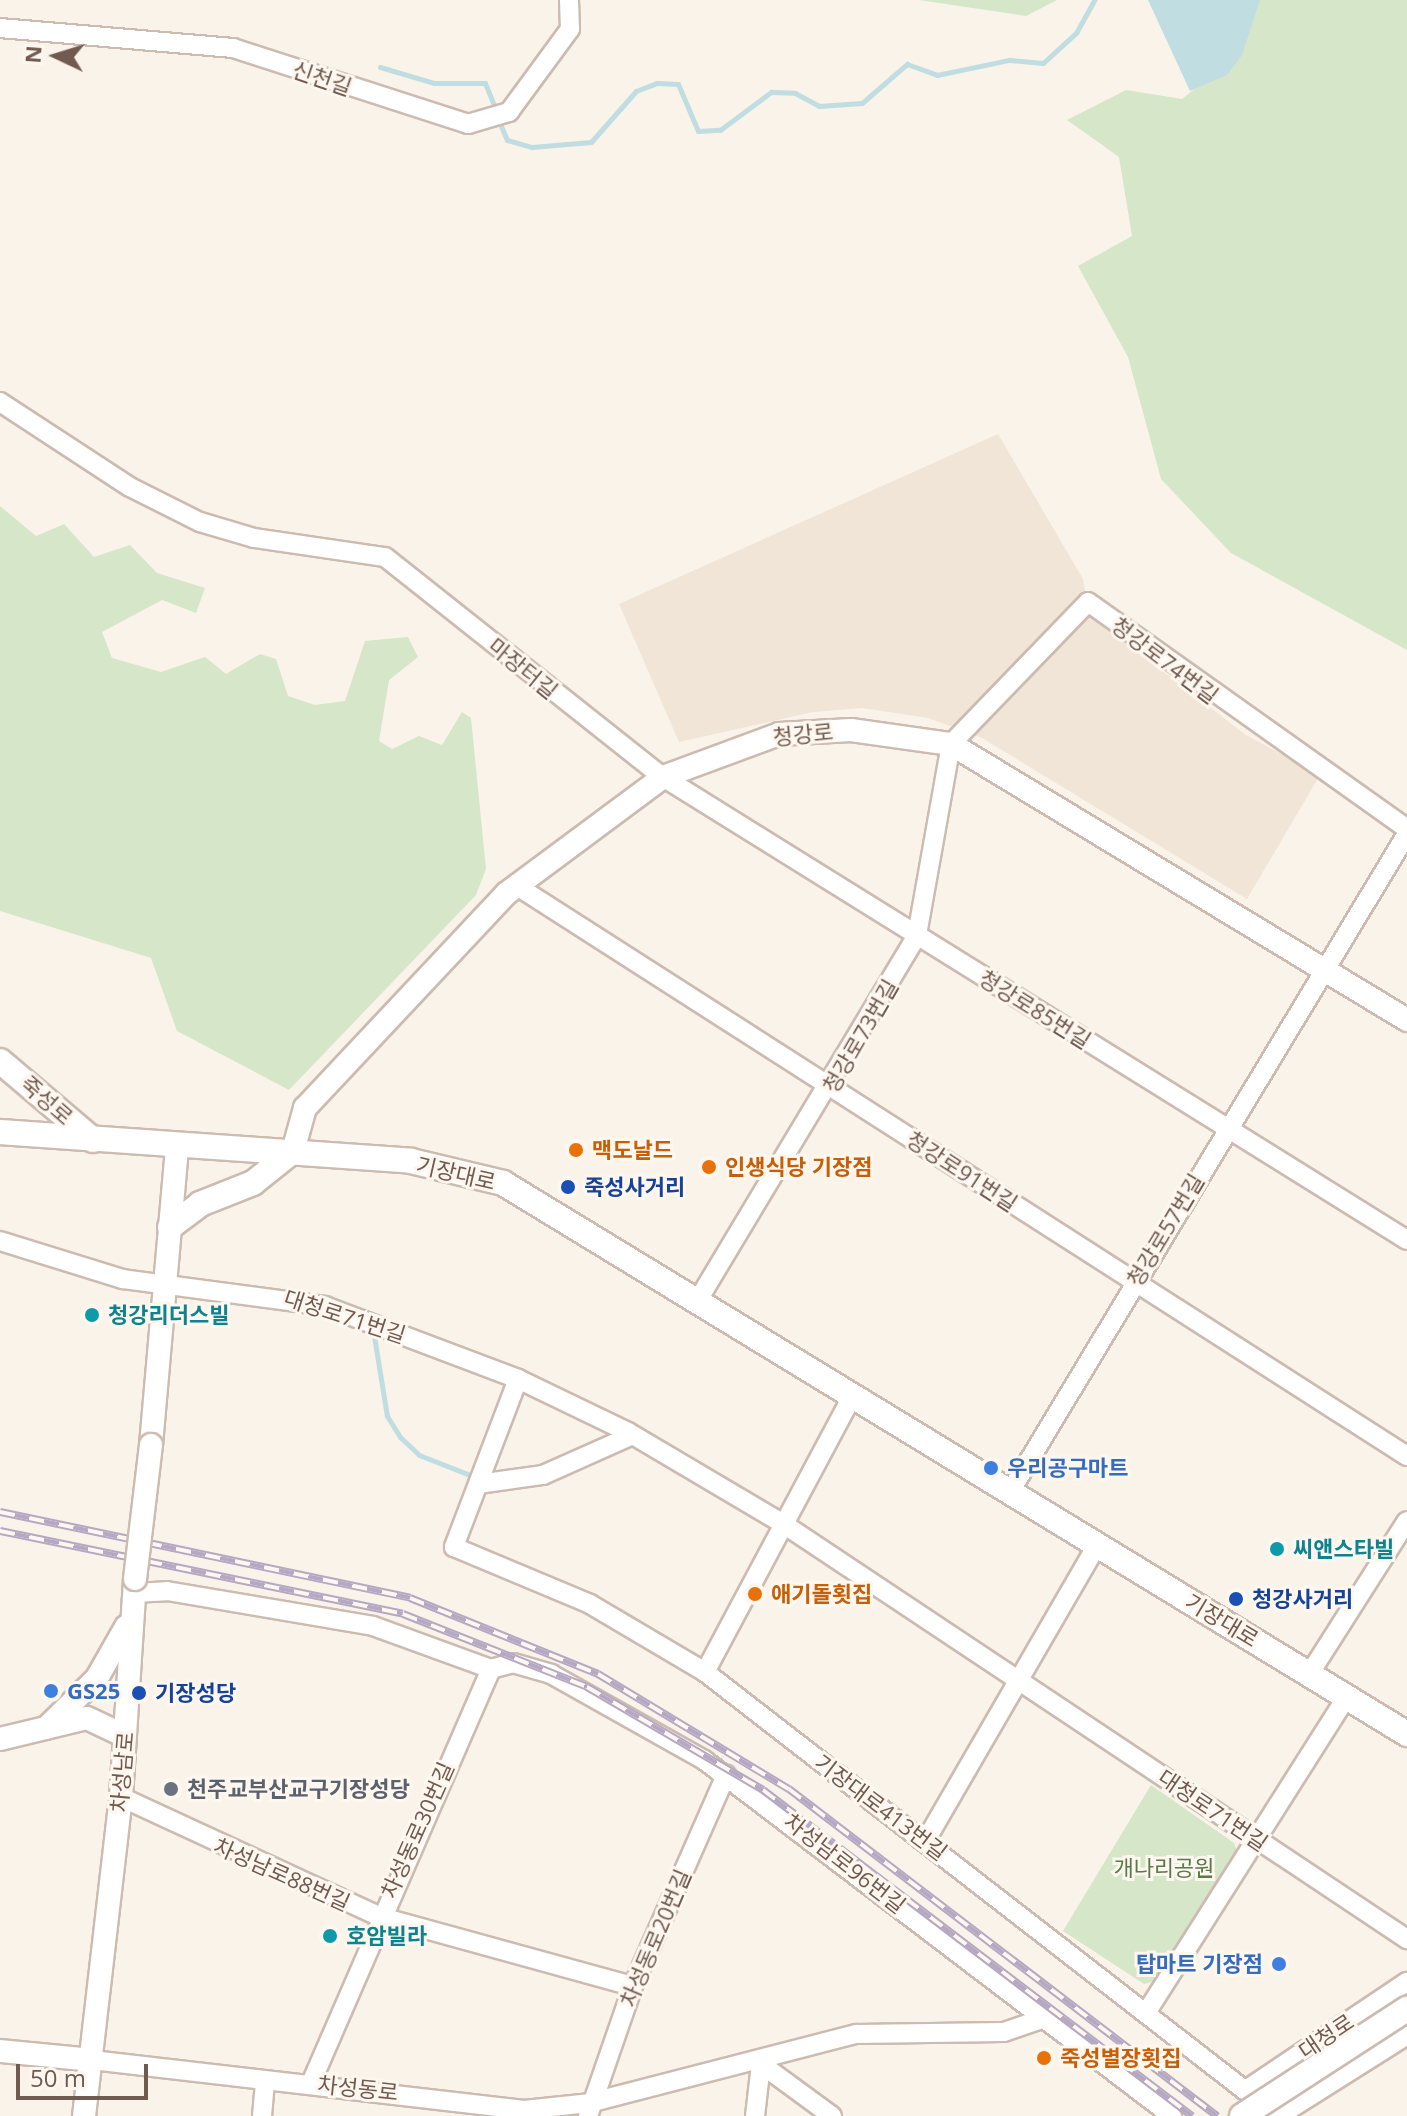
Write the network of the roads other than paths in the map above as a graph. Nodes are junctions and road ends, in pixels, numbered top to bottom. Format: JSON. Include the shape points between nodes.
{"nodes":[{"id":1,"x":569,"y":0,"type":"edge"},
{"id":2,"x":0,"y":28,"type":"edge"},
{"id":3,"x":0,"y":402,"type":"edge"},
{"id":4,"x":951,"y":744,"type":"junction"},
{"id":5,"x":663,"y":777,"type":"junction"},
{"id":6,"x":1407,"y":832,"type":"edge"},
{"id":7,"x":517,"y":886,"type":"junction"},
{"id":8,"x":917,"y":935,"type":"junction"},
{"id":9,"x":1325,"y":970,"type":"junction"},
{"id":10,"x":1407,"y":1020,"type":"edge"},
{"id":11,"x":0,"y":1061,"type":"edge"},
{"id":12,"x":831,"y":1087,"type":"junction"},
{"id":13,"x":1227,"y":1128,"type":"junction"},
{"id":14,"x":0,"y":1132,"type":"edge"},
{"id":15,"x":93,"y":1140,"type":"junction"},
{"id":16,"x":177,"y":1146,"type":"junction"},
{"id":17,"x":293,"y":1151,"type":"junction"},
{"id":18,"x":170,"y":1227,"type":"junction"},
{"id":19,"x":1407,"y":1240,"type":"edge"},
{"id":20,"x":0,"y":1241,"type":"edge"},
{"id":21,"x":1134,"y":1281,"type":"junction"},
{"id":22,"x":165,"y":1284,"type":"junction"},
{"id":23,"x":698,"y":1300,"type":"junction"},
{"id":24,"x":518,"y":1379,"type":"junction"},
{"id":25,"x":852,"y":1397,"type":"junction"},
{"id":26,"x":633,"y":1435,"type":"junction"},
{"id":27,"x":1407,"y":1456,"type":"edge"},
{"id":28,"x":478,"y":1484,"type":"junction"},
{"id":29,"x":1010,"y":1492,"type":"junction"},
{"id":30,"x":1407,"y":1521,"type":"edge"},
{"id":31,"x":782,"y":1523,"type":"junction"},
{"id":32,"x":1097,"y":1545,"type":"junction"},
{"id":33,"x":133,"y":1593,"type":"junction"},
{"id":34,"x":491,"y":1669,"type":"junction"},
{"id":35,"x":705,"y":1672,"type":"junction"},
{"id":36,"x":1310,"y":1673,"type":"junction"},
{"id":37,"x":1018,"y":1680,"type":"junction"},
{"id":38,"x":1347,"y":1696,"type":"junction"},
{"id":39,"x":46,"y":1728,"type":"junction"},
{"id":40,"x":1407,"y":1734,"type":"edge"},
{"id":41,"x":125,"y":1736,"type":"junction"},
{"id":42,"x":0,"y":1739,"type":"edge"},
{"id":43,"x":726,"y":1775,"type":"junction"},
{"id":44,"x":121,"y":1797,"type":"junction"},
{"id":45,"x":1257,"y":1839,"type":"junction"},
{"id":46,"x":926,"y":1840,"type":"junction"},
{"id":47,"x":378,"y":1916,"type":"junction"},
{"id":48,"x":1407,"y":1939,"type":"edge"},
{"id":49,"x":1407,"y":1982,"type":"edge"},
{"id":50,"x":633,"y":1986,"type":"junction"},
{"id":51,"x":1407,"y":2009,"type":"edge"},
{"id":52,"x":1146,"y":2013,"type":"junction"},
{"id":53,"x":1045,"y":2018,"type":"junction"},
{"id":54,"x":1407,"y":2035,"type":"edge"},
{"id":55,"x":0,"y":2051,"type":"edge"},
{"id":56,"x":92,"y":2060,"type":"junction"},
{"id":57,"x":761,"y":2064,"type":"junction"},
{"id":58,"x":265,"y":2080,"type":"junction"},
{"id":59,"x":311,"y":2083,"type":"junction"},
{"id":60,"x":1246,"y":2090,"type":"junction"},
{"id":61,"x":437,"y":2107,"type":"edge"},
{"id":62,"x":588,"y":2110,"type":"edge"},
{"id":63,"x":84,"y":2116,"type":"edge"},
{"id":64,"x":262,"y":2116,"type":"edge"},
{"id":65,"x":755,"y":2116,"type":"edge"},
{"id":66,"x":832,"y":2116,"type":"edge"},
{"id":67,"x":1172,"y":2116,"type":"edge"},
{"id":68,"x":1242,"y":2116,"type":"edge"},
{"id":69,"x":1278,"y":2116,"type":"edge"}],
"edges":[{"from":1,"to":2,"type":"street","name":"신천길","via":[[570,29],[509,112],[468,124],[233,48]]},
{"from":3,"to":5,"type":"street","name":"마장터길","via":[[130,487],[200,522],[254,538],[385,557]]},
{"from":4,"to":5,"type":"street","name":"청강로","via":[[851,730],[779,734]]},
{"from":4,"to":6,"type":"street","name":"청강로74번길","via":[[1088,602]]},
{"from":4,"to":8,"type":"street","name":"청강로73번길"},
{"from":4,"to":9,"type":"street","name":"청강로"},
{"from":5,"to":7,"type":"street","name":"청강로"},
{"from":5,"to":8,"type":"street","name":"청강로85번길"},
{"from":6,"to":9,"type":"street","name":"청강로57번길"},
{"from":7,"to":12,"type":"street","name":"청강로91번길"},
{"from":7,"to":17,"type":"street","name":"청강로","via":[[305,1108]]},
{"from":8,"to":12,"type":"street","name":"청강로73번길"},
{"from":8,"to":13,"type":"street","name":"청강로85번길"},
{"from":9,"to":10,"type":"street","name":"청강로"},
{"from":9,"to":13,"type":"street","name":"청강로57번길"},
{"from":11,"to":15,"type":"main road","name":"죽성로"},
{"from":12,"to":21,"type":"street","name":"청강로91번길"},
{"from":12,"to":23,"type":"street","name":"청강로73번길"},
{"from":13,"to":19,"type":"street","name":"청강로85번길"},
{"from":13,"to":21,"type":"street","name":"청강로57번길"},
{"from":14,"to":15,"type":"main road","name":"기장대로"},
{"from":15,"to":16,"type":"main road","name":"기장대로"},
{"from":16,"to":17,"type":"main road","name":"기장대로"},
{"from":16,"to":18,"type":"street","name":"차성남로"},
{"from":17,"to":18,"type":"main road","via":[[253,1183],[200,1204]]},
{"from":17,"to":23,"type":"main road","name":"기장대로","via":[[411,1161],[503,1183]]},
{"from":18,"to":22,"type":"street","name":"차성남로"},
{"from":20,"to":22,"type":"street"},
{"from":21,"to":27,"type":"street","name":"청강로91번길"},
{"from":21,"to":29,"type":"street","name":"청강로57번길"},
{"from":22,"to":24,"type":"street","name":"대청로71번길","via":[[325,1306]]},
{"from":22,"to":33,"type":"street","name":"차성남로","bridge":true},
{"from":23,"to":25,"type":"main road","name":"기장대로"},
{"from":24,"to":26,"type":"street","name":"대청로71번길"},
{"from":24,"to":28,"type":"street"},
{"from":25,"to":29,"type":"main road","name":"기장대로"},
{"from":25,"to":31,"type":"street"},
{"from":26,"to":28,"type":"street","via":[[543,1475]]},
{"from":26,"to":31,"type":"street","name":"대청로71번길"},
{"from":28,"to":35,"type":"street","name":"기장대로413번길","via":[[454,1547],[590,1604]]},
{"from":29,"to":32,"type":"main road","name":"기장대로"},
{"from":30,"to":36,"type":"street"},
{"from":31,"to":35,"type":"street"},
{"from":31,"to":37,"type":"street","name":"대청로71번길"},
{"from":32,"to":36,"type":"main road","name":"기장대로"},
{"from":32,"to":37,"type":"street"},
{"from":33,"to":34,"type":"street","via":[[167,1591],[373,1626]]},
{"from":33,"to":39,"type":"street","via":[[104,1669]]},
{"from":33,"to":41,"type":"street","name":"차성남로"},
{"from":34,"to":43,"type":"street","name":"차성남로96번길","via":[[513,1663],[551,1674]]},
{"from":34,"to":47,"type":"street","name":"차성동로30번길"},
{"from":35,"to":46,"type":"street","name":"기장대로413번길"},
{"from":36,"to":38,"type":"main road","name":"기장대로"},
{"from":37,"to":45,"type":"street","name":"대청로71번길"},
{"from":37,"to":46,"type":"street"},
{"from":38,"to":40,"type":"main road","name":"기장대로"},
{"from":38,"to":45,"type":"street"},
{"from":39,"to":41,"type":"street","via":[[96,1719]]},
{"from":39,"to":42,"type":"street"},
{"from":41,"to":44,"type":"street","name":"차성남로"},
{"from":43,"to":50,"type":"street","name":"차성동로20번길"},
{"from":43,"to":53,"type":"street","name":"차성남로96번길"},
{"from":44,"to":47,"type":"street","name":"차성남로88번길"},
{"from":44,"to":56,"type":"street","name":"차성남로"},
{"from":45,"to":48,"type":"street","name":"대청로71번길"},
{"from":45,"to":52,"type":"street"},
{"from":46,"to":52,"type":"street","name":"기장대로413번길"},
{"from":47,"to":50,"type":"street","name":"차성남로88번길"},
{"from":47,"to":59,"type":"street","name":"차성동로30번길"},
{"from":49,"to":60,"type":"street","name":"대청로"},
{"from":50,"to":62,"type":"street","name":"차성동로20번길"},
{"from":51,"to":68,"type":"main road","bridge":true},
{"from":52,"to":60,"type":"street","name":"기장대로413번길"},
{"from":53,"to":57,"type":"street","name":"차성동로","via":[[1004,2032],[856,2034]]},
{"from":53,"to":67,"type":"street","name":"차성남로96번길"},
{"from":54,"to":69,"type":"street","name":"대청로"},
{"from":55,"to":56,"type":"street","name":"차성동로"},
{"from":56,"to":58,"type":"street","name":"차성동로"},
{"from":56,"to":63,"type":"street","name":"차성남로"},
{"from":57,"to":62,"type":"street","name":"차성동로"},
{"from":57,"to":65,"type":"street"},
{"from":57,"to":66,"type":"street"},
{"from":58,"to":59,"type":"street","name":"차성동로"},
{"from":58,"to":64,"type":"street"},
{"from":59,"to":61,"type":"street","name":"차성동로"},
{"from":60,"to":69,"type":"street","name":"기장대로413번길"},
{"from":61,"to":62,"type":"street","name":"차성동로"}]}
